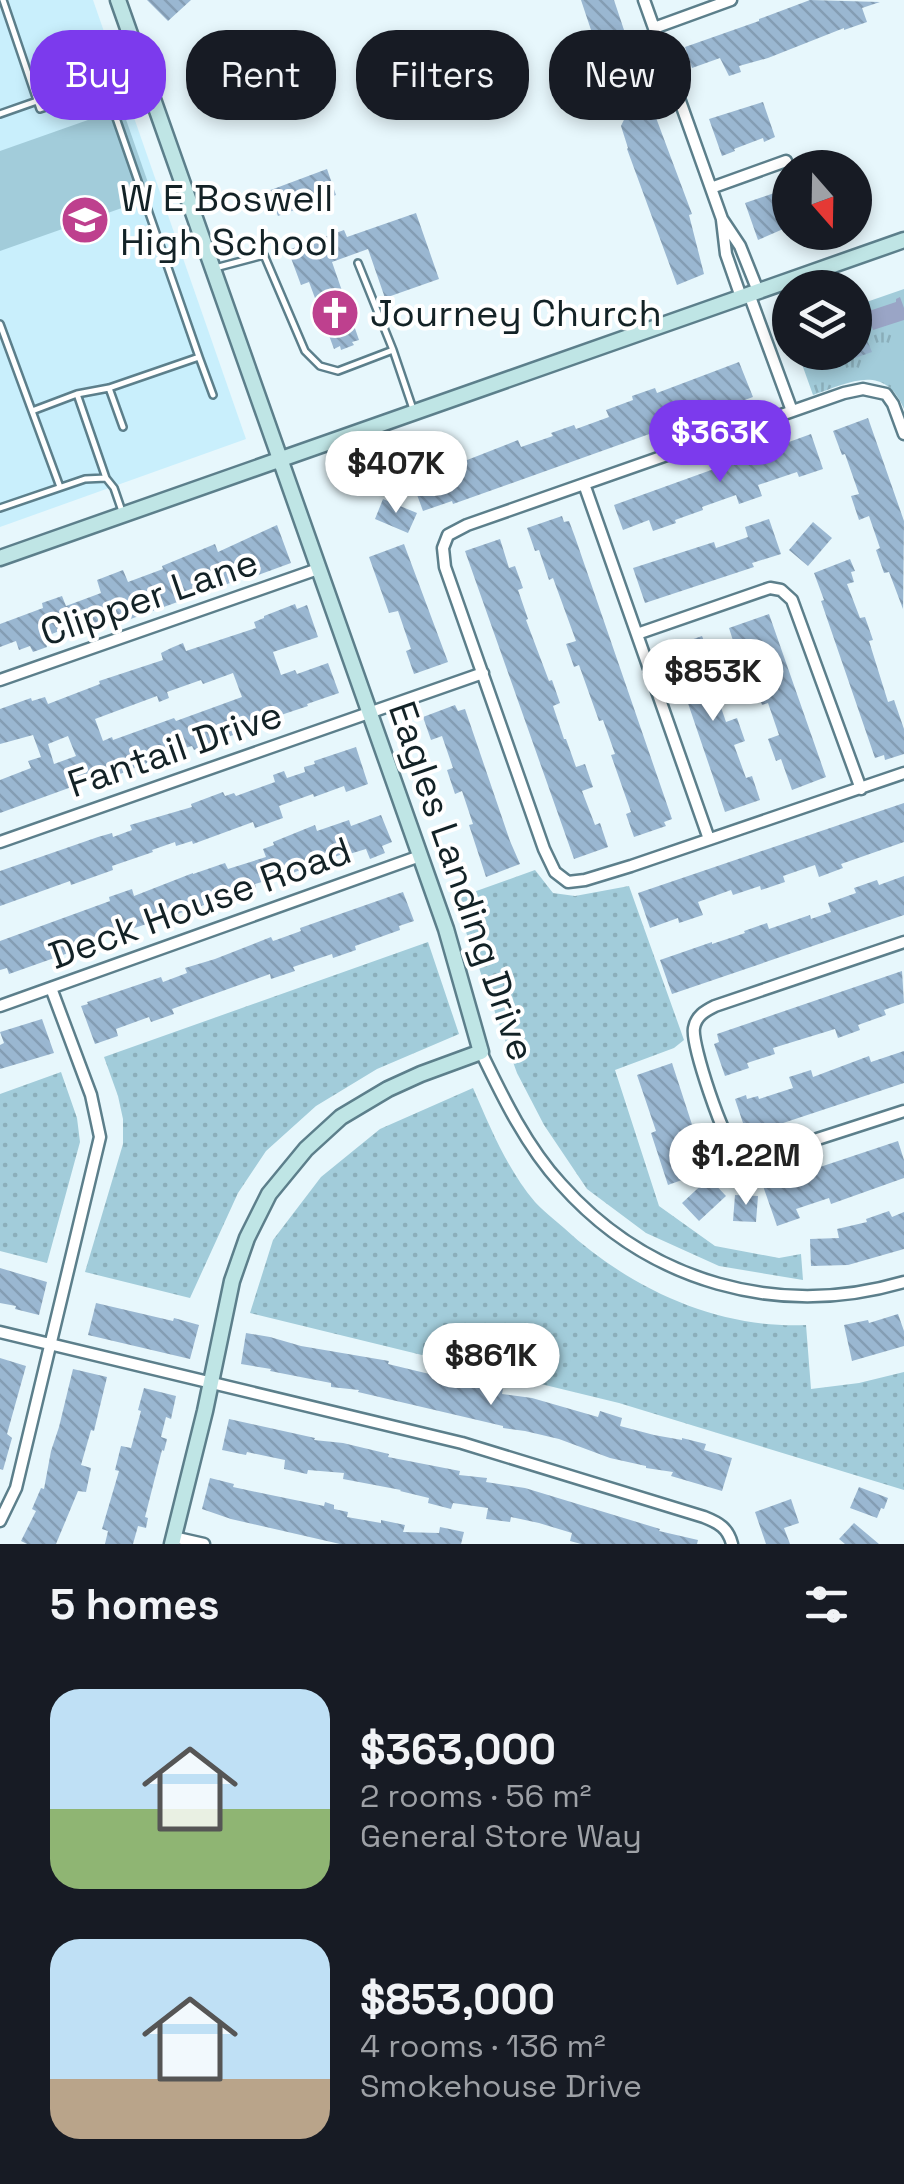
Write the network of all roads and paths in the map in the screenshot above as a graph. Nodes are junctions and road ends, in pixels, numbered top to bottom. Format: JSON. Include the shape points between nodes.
{"nodes":[{"id":1,"x":3,"y":0,"type":"edge"},
{"id":2,"x":118,"y":0,"type":"edge"},
{"id":3,"x":644,"y":0,"type":"edge"},
{"id":4,"x":731,"y":0,"type":"edge"},
{"id":5,"x":654,"y":28,"type":"junction"},
{"id":6,"x":30,"y":79,"type":"edge"},
{"id":7,"x":30,"y":103,"type":"edge"},
{"id":8,"x":0,"y":114,"type":"edge"},
{"id":9,"x":117,"y":120,"type":"edge"},
{"id":10,"x":772,"y":166,"type":"edge"},
{"id":11,"x":711,"y":188,"type":"junction"},
{"id":12,"x":722,"y":219,"type":"junction"},
{"id":13,"x":904,"y":240,"type":"edge"},
{"id":14,"x":358,"y":263,"type":"dead end"},
{"id":15,"x":212,"y":269,"type":"junction"},
{"id":16,"x":749,"y":294,"type":"junction"},
{"id":17,"x":0,"y":324,"type":"edge"},
{"id":18,"x":393,"y":350,"type":"junction"},
{"id":19,"x":199,"y":356,"type":"junction"},
{"id":20,"x":109,"y":388,"type":"junction"},
{"id":21,"x":77,"y":394,"type":"junction"},
{"id":22,"x":213,"y":394,"type":"dead end"},
{"id":23,"x":792,"y":411,"type":"junction"},
{"id":24,"x":32,"y":412,"type":"junction"},
{"id":25,"x":415,"y":413,"type":"junction"},
{"id":26,"x":124,"y":427,"type":"dead end"},
{"id":27,"x":904,"y":434,"type":"edge"},
{"id":28,"x":279,"y":459,"type":"junction"},
{"id":29,"x":106,"y":478,"type":"junction"},
{"id":30,"x":584,"y":484,"type":"junction"},
{"id":31,"x":60,"y":488,"type":"junction"},
{"id":32,"x":0,"y":508,"type":"edge"},
{"id":33,"x":123,"y":515,"type":"junction"},
{"id":34,"x":0,"y":558,"type":"edge"},
{"id":35,"x":318,"y":570,"type":"junction"},
{"id":36,"x":637,"y":634,"type":"junction"},
{"id":37,"x":482,"y":673,"type":"junction"},
{"id":38,"x":0,"y":680,"type":"edge"},
{"id":39,"x":369,"y":713,"type":"junction"},
{"id":40,"x":904,"y":774,"type":"edge"},
{"id":41,"x":861,"y":788,"type":"junction"},
{"id":42,"x":709,"y":840,"type":"junction"},
{"id":43,"x":0,"y":842,"type":"edge"},
{"id":44,"x":420,"y":856,"type":"junction"},
{"id":45,"x":904,"y":942,"type":"edge"},
{"id":46,"x":51,"y":988,"type":"junction"},
{"id":47,"x":0,"y":1006,"type":"edge"},
{"id":48,"x":482,"y":1052,"type":"junction"},
{"id":49,"x":904,"y":1110,"type":"edge"},
{"id":50,"x":904,"y":1282,"type":"edge"},
{"id":51,"x":0,"y":1332,"type":"edge"},
{"id":52,"x":51,"y":1344,"type":"junction"},
{"id":53,"x":211,"y":1384,"type":"junction"},
{"id":54,"x":0,"y":1521,"type":"edge"},
{"id":55,"x":172,"y":1540,"type":"edge"},
{"id":56,"x":204,"y":1544,"type":"edge"},
{"id":57,"x":732,"y":1544,"type":"edge"}],
"edges":[{"from":1,"to":6,"type":"lane"},
{"from":2,"to":15,"type":"street","name":"Eagles Landing Drive"},
{"from":3,"to":5,"type":"street"},
{"from":4,"to":5,"type":"street"},
{"from":5,"to":11,"type":"street"},
{"from":7,"to":8,"type":"lane"},
{"from":9,"to":19,"type":"lane"},
{"from":10,"to":11,"type":"street"},
{"from":11,"to":12,"type":"street"},
{"from":12,"to":16,"type":"street","via":[[740,246]]},
{"from":12,"to":16,"type":"street","via":[[726,254]]},
{"from":13,"to":16,"type":"street"},
{"from":14,"to":18,"type":"lane"},
{"from":15,"to":18,"type":"lane","via":[[264,255],[305,351],[320,366],[338,372]]},
{"from":15,"to":28,"type":"street","name":"Eagles Landing Drive"},
{"from":16,"to":23,"type":"street"},
{"from":16,"to":25,"type":"street"},
{"from":17,"to":24,"type":"lane"},
{"from":18,"to":25,"type":"lane"},
{"from":19,"to":20,"type":"lane"},
{"from":19,"to":22,"type":"lane"},
{"from":20,"to":21,"type":"lane"},
{"from":20,"to":26,"type":"lane"},
{"from":21,"to":24,"type":"lane"},
{"from":21,"to":29,"type":"lane"},
{"from":23,"to":27,"type":"street","via":[[876,390],[893,404]]},
{"from":23,"to":30,"type":"street"},
{"from":24,"to":31,"type":"lane"},
{"from":25,"to":28,"type":"street"},
{"from":28,"to":33,"type":"street"},
{"from":28,"to":35,"type":"street","name":"Eagles Landing Drive"},
{"from":29,"to":31,"type":"lane"},
{"from":29,"to":33,"type":"lane"},
{"from":30,"to":36,"type":"street"},
{"from":30,"to":37,"type":"street","via":[[448,535],[446,567]]},
{"from":31,"to":32,"type":"lane"},
{"from":33,"to":34,"type":"street"},
{"from":35,"to":38,"type":"street","name":"Clipper Lane"},
{"from":35,"to":39,"type":"street","name":"Eagles Landing Drive"},
{"from":36,"to":41,"type":"street","via":[[770,588],[781,590],[792,600]]},
{"from":36,"to":42,"type":"street"},
{"from":37,"to":39,"type":"street","name":"Fantail Drive"},
{"from":37,"to":42,"type":"street","via":[[544,850],[568,882]]},
{"from":39,"to":43,"type":"street","name":"Fantail Drive"},
{"from":39,"to":44,"type":"street","name":"Eagles Landing Drive"},
{"from":40,"to":41,"type":"street"},
{"from":41,"to":42,"type":"street"},
{"from":44,"to":46,"type":"street","name":"Deck House Road"},
{"from":44,"to":48,"type":"street","name":"Eagles Landing Drive"},
{"from":45,"to":49,"type":"street","via":[[715,1006],[693,1032],[730,1146],[740,1156],[774,1153]]},
{"from":46,"to":47,"type":"street","name":"Deck House Road"},
{"from":46,"to":52,"type":"street","via":[[91,1094],[100,1138]]},
{"from":48,"to":50,"type":"street","name":"Eagles Landing Drive","via":[[539,1156],[622,1240],[678,1270],[774,1296],[824,1296]]},
{"from":48,"to":53,"type":"street","via":[[388,1088],[341,1117],[269,1194],[232,1280]]},
{"from":51,"to":52,"type":"street"},
{"from":52,"to":53,"type":"street"},
{"from":52,"to":54,"type":"street","via":[[16,1488]]},
{"from":53,"to":55,"type":"street"},
{"from":53,"to":57,"type":"street","via":[[462,1444],[686,1511],[722,1525]]},
{"from":55,"to":56,"type":"street"}]}
